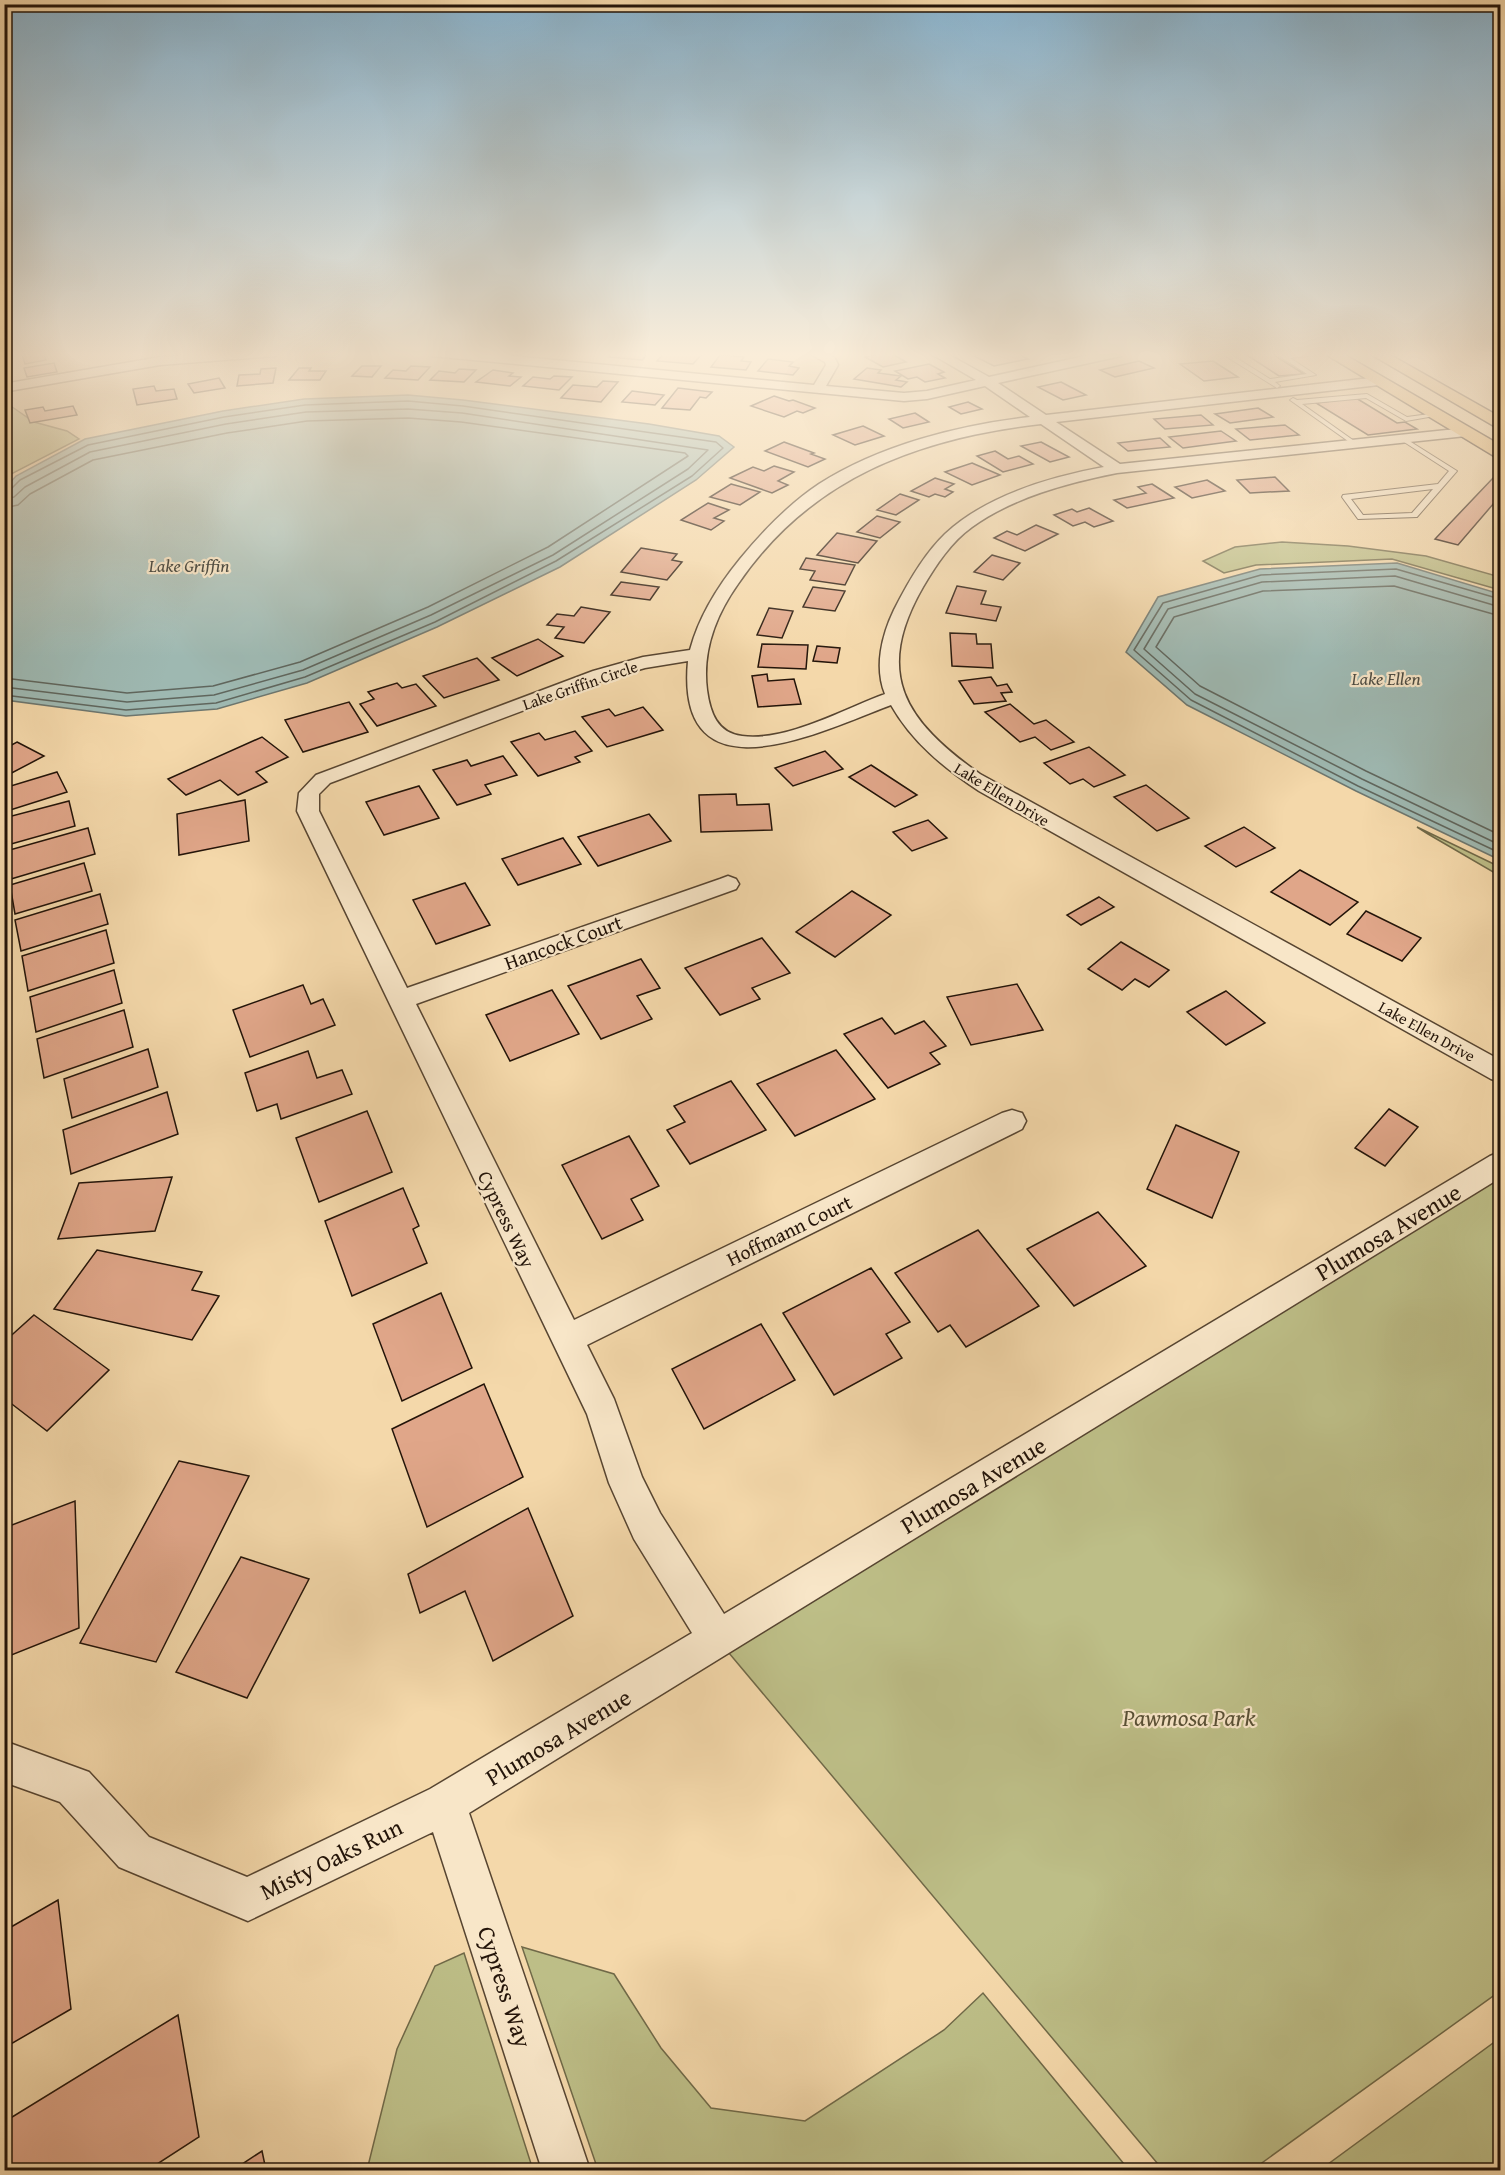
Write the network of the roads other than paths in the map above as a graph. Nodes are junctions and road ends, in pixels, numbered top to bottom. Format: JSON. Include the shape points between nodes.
{"nodes":[{"id":1,"x":898,"y":454,"type":"edge"},
{"id":2,"x":1095,"y":454,"type":"edge"},
{"id":3,"x":1265,"y":454,"type":"edge"},
{"id":4,"x":1426,"y":454,"type":"edge"},
{"id":5,"x":1117,"y":469,"type":"junction"},
{"id":6,"x":1439,"y":486,"type":"junction"},
{"id":7,"x":698,"y":654,"type":"junction"},
{"id":8,"x":895,"y":697,"type":"junction"},
{"id":9,"x":309,"y":793,"type":"joint"},
{"id":10,"x":728,"y":884,"type":"dead end"},
{"id":11,"x":399,"y":1000,"type":"junction"},
{"id":12,"x":1500,"y":1072,"type":"edge"},
{"id":13,"x":1012,"y":1121,"type":"dead end"},
{"id":14,"x":1500,"y":1164,"type":"edge"},
{"id":15,"x":567,"y":1339,"type":"junction"},
{"id":16,"x":718,"y":1640,"type":"junction"},
{"id":17,"x":4,"y":1761,"type":"edge"},
{"id":18,"x":445,"y":1804,"type":"junction"},
{"id":19,"x":566,"y":2170,"type":"edge"}],
"edges":[{"from":1,"to":7,"type":"street","via":[[867,465],[804,502],[758,548],[710,616]]},
{"from":2,"to":5,"type":"street"},
{"from":3,"to":5,"type":"street","name":"Lake Ellen Drive"},
{"from":4,"to":6,"type":"lane","via":[[1453,471]]},
{"from":5,"to":8,"type":"street","name":"Lake Ellen Drive","via":[[1050,485],[981,515],[950,538],[903,606],[892,637],[888,665]]},
{"from":6,"to":6,"type":"lane","via":[[1414,515],[1361,517],[1346,497]]},
{"from":7,"to":8,"type":"street","via":[[703,720],[725,738],[752,743],[779,740]]},
{"from":7,"to":9,"type":"street","name":"Lake Griffin Circle","via":[[600,675],[323,779]]},
{"from":8,"to":12,"type":"street","name":"Lake Ellen Drive","via":[[923,738],[954,766],[986,787]]},
{"from":9,"to":11,"type":"street","name":"Cypress Way","via":[[308,811]]},
{"from":10,"to":11,"type":"street","name":"Hancock Court"},
{"from":11,"to":15,"type":"street","name":"Cypress Way"},
{"from":13,"to":15,"type":"street","name":"Hoffmann Court"},
{"from":14,"to":16,"type":"street","name":"Plumosa Avenue"},
{"from":15,"to":16,"type":"street","name":"Cypress Way","via":[[602,1410],[627,1483],[647,1526]]},
{"from":16,"to":18,"type":"street","name":"Plumosa Avenue"},
{"from":17,"to":18,"type":"street","name":"Misty Oaks Run","via":[[74,1787],[134,1852],[248,1899]]},
{"from":18,"to":19,"type":"street","name":"Cypress Way"}]}
